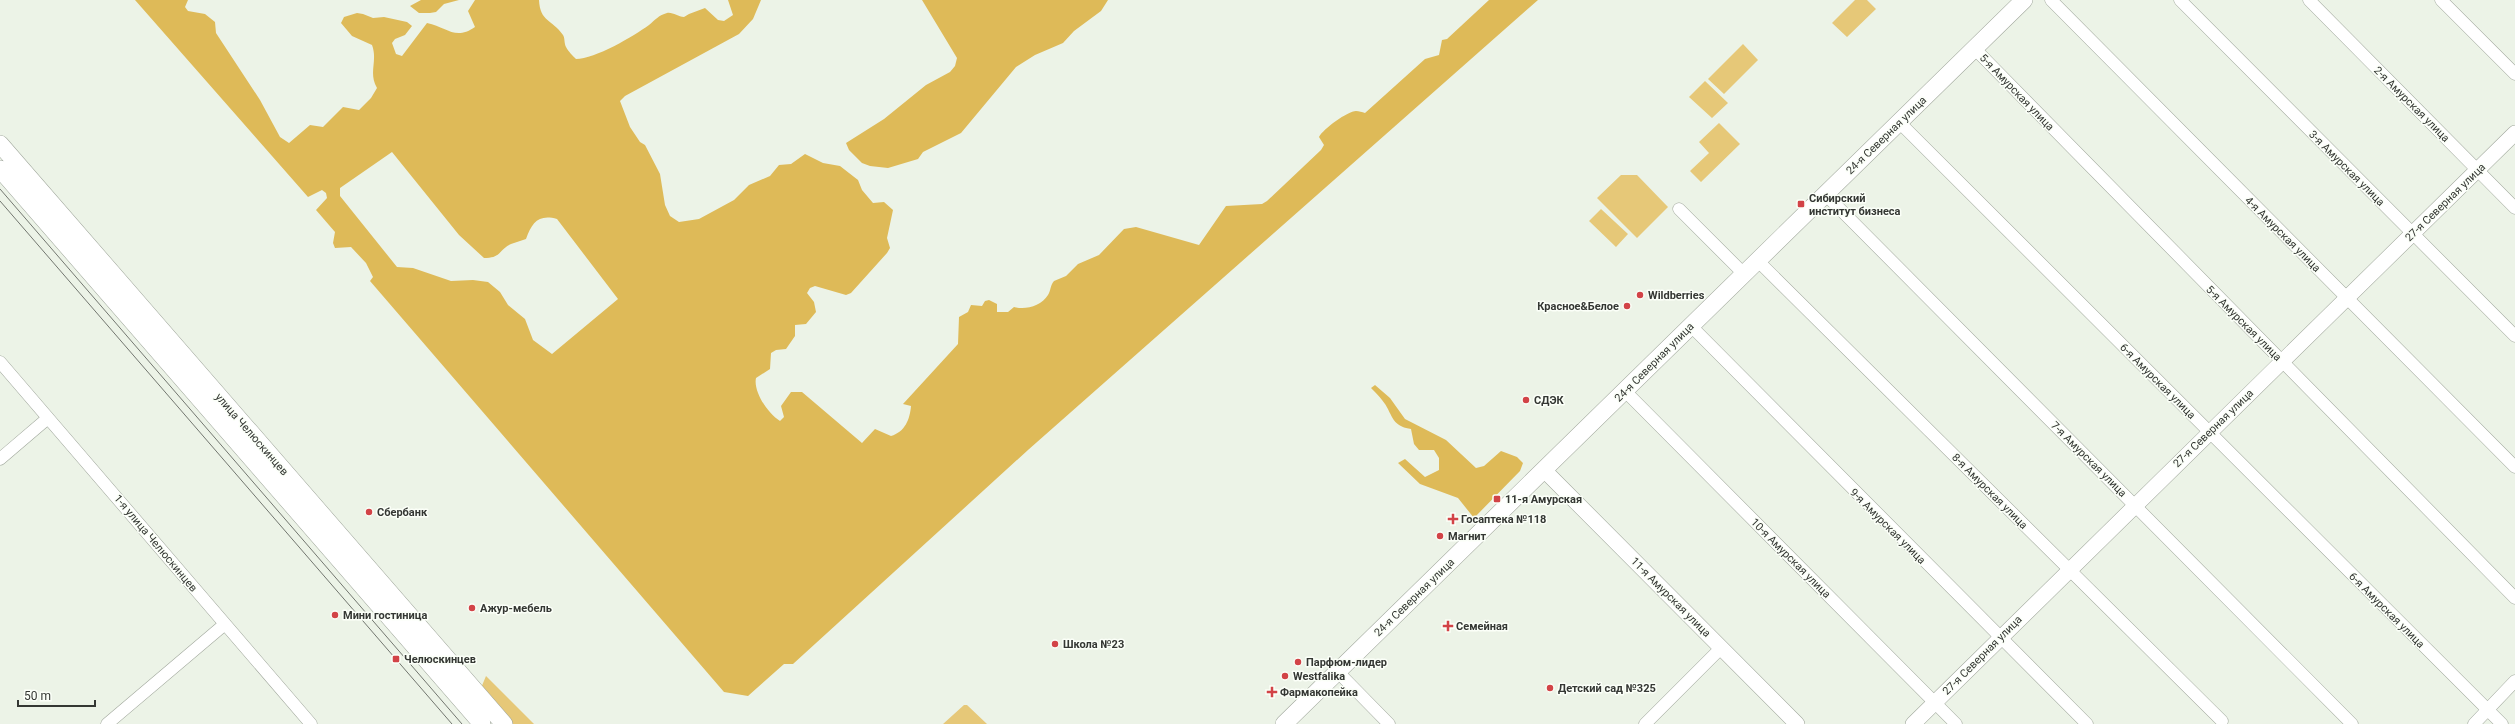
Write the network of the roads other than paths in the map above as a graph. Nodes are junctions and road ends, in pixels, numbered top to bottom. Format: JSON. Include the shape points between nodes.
{"nodes":[{"id":1,"x":2024,"y":0,"type":"edge"},
{"id":2,"x":2051,"y":0,"type":"edge"},
{"id":3,"x":2180,"y":0,"type":"edge"},
{"id":4,"x":2310,"y":0,"type":"edge"},
{"id":5,"x":2441,"y":0,"type":"edge"},
{"id":6,"x":1974,"y":48,"type":"junction"},
{"id":7,"x":2515,"y":74,"type":"edge"},
{"id":8,"x":1899,"y":122,"type":"junction"},
{"id":9,"x":2515,"y":133,"type":"edge"},
{"id":10,"x":0,"y":144,"type":"edge"},
{"id":11,"x":2477,"y":170,"type":"junction"},
{"id":12,"x":9,"y":172,"type":"edge"},
{"id":13,"x":1825,"y":194,"type":"junction"},
{"id":14,"x":2515,"y":208,"type":"edge"},
{"id":15,"x":1679,"y":209,"type":"dead end"},
{"id":16,"x":2412,"y":234,"type":"junction"},
{"id":17,"x":1758,"y":261,"type":"junction"},
{"id":18,"x":1744,"y":274,"type":"junction"},
{"id":19,"x":2346,"y":298,"type":"junction"},
{"id":20,"x":1691,"y":326,"type":"junction"},
{"id":21,"x":2515,"y":336,"type":"edge"},
{"id":22,"x":2282,"y":361,"type":"junction"},
{"id":23,"x":0,"y":362,"type":"edge"},
{"id":24,"x":1625,"y":391,"type":"junction"},
{"id":25,"x":48,"y":418,"type":"junction"},
{"id":26,"x":2209,"y":432,"type":"junction"},
{"id":27,"x":0,"y":459,"type":"edge"},
{"id":28,"x":2515,"y":467,"type":"edge"},
{"id":29,"x":1544,"y":470,"type":"junction"},
{"id":30,"x":2134,"y":505,"type":"junction"},
{"id":31,"x":2070,"y":570,"type":"junction"},
{"id":32,"x":2515,"y":598,"type":"edge"},
{"id":33,"x":225,"y":624,"type":"junction"},
{"id":34,"x":2000,"y":638,"type":"junction"},
{"id":35,"x":1721,"y":648,"type":"junction"},
{"id":36,"x":1338,"y":672,"type":"junction"},
{"id":37,"x":2515,"y":681,"type":"edge"},
{"id":38,"x":466,"y":692,"type":"junction"},
{"id":39,"x":1935,"y":702,"type":"junction"},
{"id":40,"x":2487,"y":709,"type":"junction"},
{"id":41,"x":2222,"y":721,"type":"dead end"},
{"id":42,"x":107,"y":724,"type":"edge"},
{"id":43,"x":311,"y":724,"type":"edge"},
{"id":44,"x":482,"y":724,"type":"edge"},
{"id":45,"x":504,"y":724,"type":"edge"},
{"id":46,"x":1284,"y":724,"type":"edge"},
{"id":47,"x":1389,"y":724,"type":"edge"},
{"id":48,"x":1645,"y":724,"type":"edge"},
{"id":49,"x":1798,"y":724,"type":"edge"},
{"id":50,"x":1913,"y":724,"type":"edge"},
{"id":51,"x":1956,"y":724,"type":"edge"},
{"id":52,"x":2087,"y":724,"type":"edge"},
{"id":53,"x":2352,"y":724,"type":"edge"},
{"id":54,"x":2474,"y":724,"type":"edge"},
{"id":55,"x":2502,"y":724,"type":"edge"}],
"edges":[{"from":1,"to":6,"type":"main road","name":"24-я Северная улица"},
{"from":2,"to":19,"type":"street","name":"4-я Амурская улица"},
{"from":3,"to":16,"type":"street","name":"3-я Амурская улица"},
{"from":4,"to":11,"type":"street","name":"2-я Амурская улица"},
{"from":5,"to":7,"type":"street"},
{"from":6,"to":8,"type":"main road","name":"24-я Северная улица"},
{"from":6,"to":22,"type":"street","name":"5-я Амурская улица"},
{"from":8,"to":13,"type":"main road","name":"24-я Северная улица"},
{"from":8,"to":26,"type":"street","name":"6-я Амурская улица"},
{"from":9,"to":11,"type":"street","name":"27-я Северная улица"},
{"from":10,"to":12,"type":"main road","name":"улица Челюскинцев"},
{"from":11,"to":14,"type":"street","name":"2-я Амурская улица"},
{"from":11,"to":16,"type":"street","name":"27-я Северная улица"},
{"from":12,"to":38,"type":"main road","name":"улица Челюскинцев","via":[[62,228]]},
{"from":13,"to":17,"type":"main road","name":"24-я Северная улица"},
{"from":13,"to":30,"type":"street","name":"7-я Амурская улица"},
{"from":15,"to":18,"type":"street"},
{"from":16,"to":19,"type":"street","name":"27-я Северная улица"},
{"from":16,"to":21,"type":"street","name":"3-я Амурская улица"},
{"from":17,"to":18,"type":"main road","name":"24-я Северная улица"},
{"from":17,"to":31,"type":"street","name":"8-я Амурская улица"},
{"from":18,"to":20,"type":"main road","name":"24-я Северная улица"},
{"from":19,"to":22,"type":"street","name":"27-я Северная улица"},
{"from":19,"to":28,"type":"street","name":"4-я Амурская улица"},
{"from":20,"to":24,"type":"main road","name":"24-я Северная улица"},
{"from":20,"to":34,"type":"street","name":"9-я Амурская улица"},
{"from":22,"to":26,"type":"street","name":"27-я Северная улица"},
{"from":22,"to":32,"type":"street","name":"5-я Амурская улица"},
{"from":23,"to":25,"type":"street","name":"1-я улица Челюскинцев"},
{"from":24,"to":29,"type":"main road","name":"24-я Северная улица"},
{"from":24,"to":39,"type":"street","name":"10-я Амурская улица"},
{"from":25,"to":27,"type":"street"},
{"from":25,"to":33,"type":"street","name":"1-я улица Челюскинцев"},
{"from":26,"to":30,"type":"street","name":"27-я Северная улица"},
{"from":26,"to":40,"type":"street","name":"6-я Амурская улица"},
{"from":29,"to":35,"type":"street","name":"11-я Амурская улица"},
{"from":29,"to":36,"type":"main road","name":"24-я Северная улица"},
{"from":30,"to":31,"type":"street","name":"27-я Северная улица"},
{"from":30,"to":53,"type":"street","name":"7-я Амурская улица"},
{"from":31,"to":34,"type":"street","name":"27-я Северная улица"},
{"from":31,"to":41,"type":"street","name":"8-я Амурская улица"},
{"from":33,"to":42,"type":"street"},
{"from":33,"to":43,"type":"street","name":"1-я улица Челюскинцев"},
{"from":34,"to":39,"type":"street","name":"27-я Северная улица"},
{"from":34,"to":52,"type":"street","name":"9-я Амурская улица"},
{"from":35,"to":48,"type":"street"},
{"from":35,"to":49,"type":"street","name":"11-я Амурская улица"},
{"from":36,"to":46,"type":"main road","name":"24-я Северная улица"},
{"from":36,"to":47,"type":"street"},
{"from":37,"to":40,"type":"street"},
{"from":38,"to":44,"type":"main road","name":"улица Челюскинцев"},
{"from":38,"to":45,"type":"main road","name":"улица Челюскинцев"},
{"from":39,"to":50,"type":"street","name":"27-я Северная улица"},
{"from":39,"to":51,"type":"street","name":"10-я Амурская улица"},
{"from":40,"to":54,"type":"street"},
{"from":40,"to":55,"type":"street","name":"6-я Амурская улица"}]}
